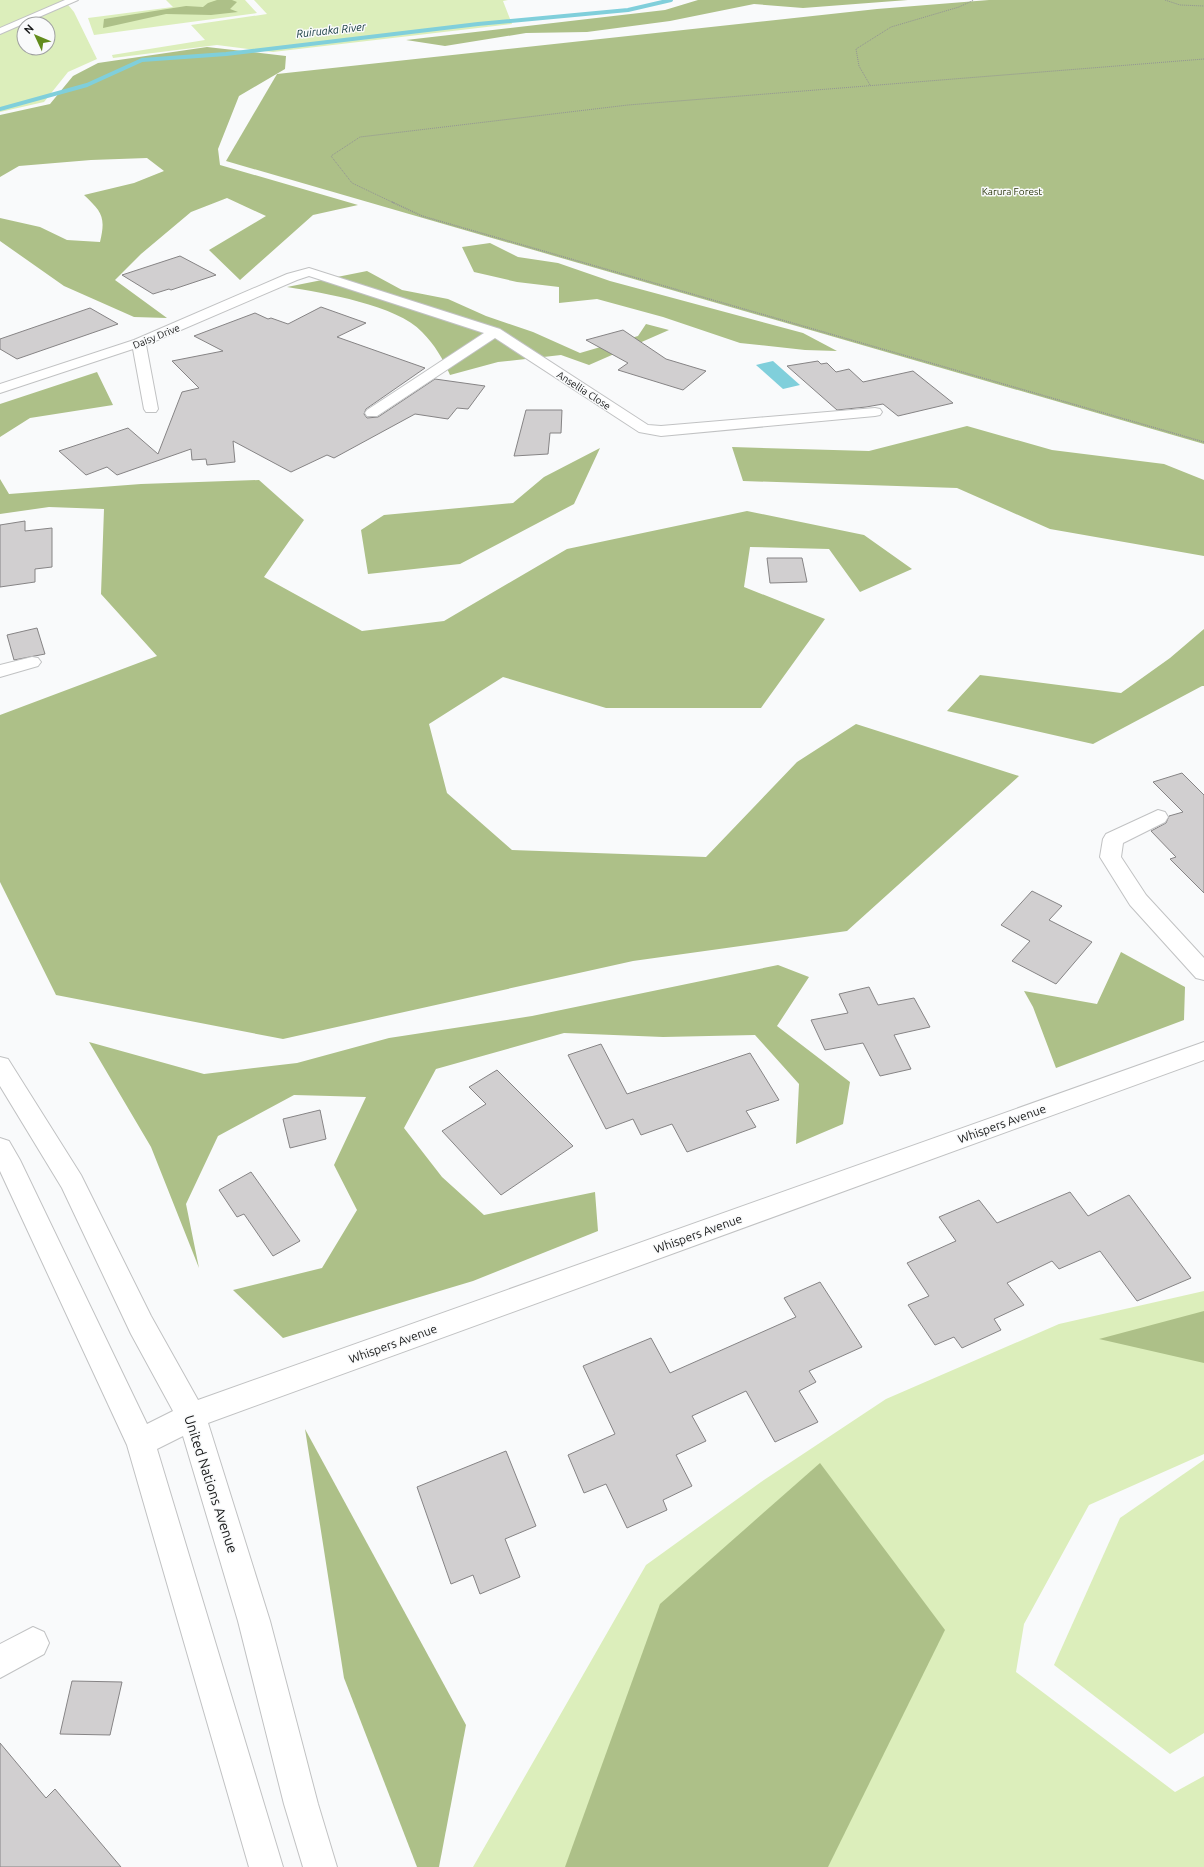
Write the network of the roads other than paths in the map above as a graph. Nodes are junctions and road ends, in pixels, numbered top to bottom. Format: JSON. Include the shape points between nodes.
{"nodes":[{"id":1,"x":73,"y":0,"type":"edge"},
{"id":2,"x":0,"y":31,"type":"edge"},
{"id":3,"x":309,"y":274,"type":"joint"},
{"id":4,"x":495,"y":332,"type":"junction"},
{"id":5,"x":139,"y":343,"type":"junction"},
{"id":6,"x":0,"y":389,"type":"edge"},
{"id":7,"x":151,"y":409,"type":"dead end"},
{"id":8,"x":875,"y":412,"type":"dead end"},
{"id":9,"x":372,"y":413,"type":"dead end"},
{"id":10,"x":32,"y":662,"type":"dead end"},
{"id":11,"x":0,"y":671,"type":"edge"},
{"id":12,"x":1158,"y":816,"type":"dead end"},
{"id":13,"x":1204,"y":972,"type":"edge"},
{"id":14,"x":1204,"y":1051,"type":"edge"},
{"id":15,"x":0,"y":1066,"type":"edge"},
{"id":16,"x":0,"y":1148,"type":"edge"},
{"id":17,"x":191,"y":1416,"type":"junction"},
{"id":18,"x":141,"y":1443,"type":"junction"},
{"id":19,"x":33,"y":1643,"type":"dead end"},
{"id":20,"x":0,"y":1662,"type":"edge"},
{"id":21,"x":266,"y":1867,"type":"edge"},
{"id":22,"x":320,"y":1867,"type":"edge"}],
"edges":[{"from":1,"to":2,"type":"street"},
{"from":3,"to":4,"type":"street","name":"Ansellia Close"},
{"from":3,"to":5,"type":"street","name":"Daisy Drive","via":[[292,277]]},
{"from":4,"to":8,"type":"street","name":"Ansellia Close","via":[[644,429],[661,431]]},
{"from":4,"to":9,"type":"street"},
{"from":5,"to":6,"type":"street","name":"Daisy Drive"},
{"from":5,"to":7,"type":"street"},
{"from":10,"to":11,"type":"street"},
{"from":12,"to":13,"type":"street","via":[[1113,839],[1110,857],[1138,900]]},
{"from":14,"to":17,"type":"street","name":"Whispers Avenue"},
{"from":15,"to":17,"type":"street","name":"United Nations Avenue","via":[[72,1182],[141,1325]]},
{"from":16,"to":18,"type":"street"},
{"from":17,"to":18,"type":"street","name":"Whispers Avenue"},
{"from":17,"to":22,"type":"street","name":"United Nations Avenue","via":[[254,1621],[301,1804]]},
{"from":18,"to":21,"type":"street"},
{"from":19,"to":20,"type":"street"}]}
